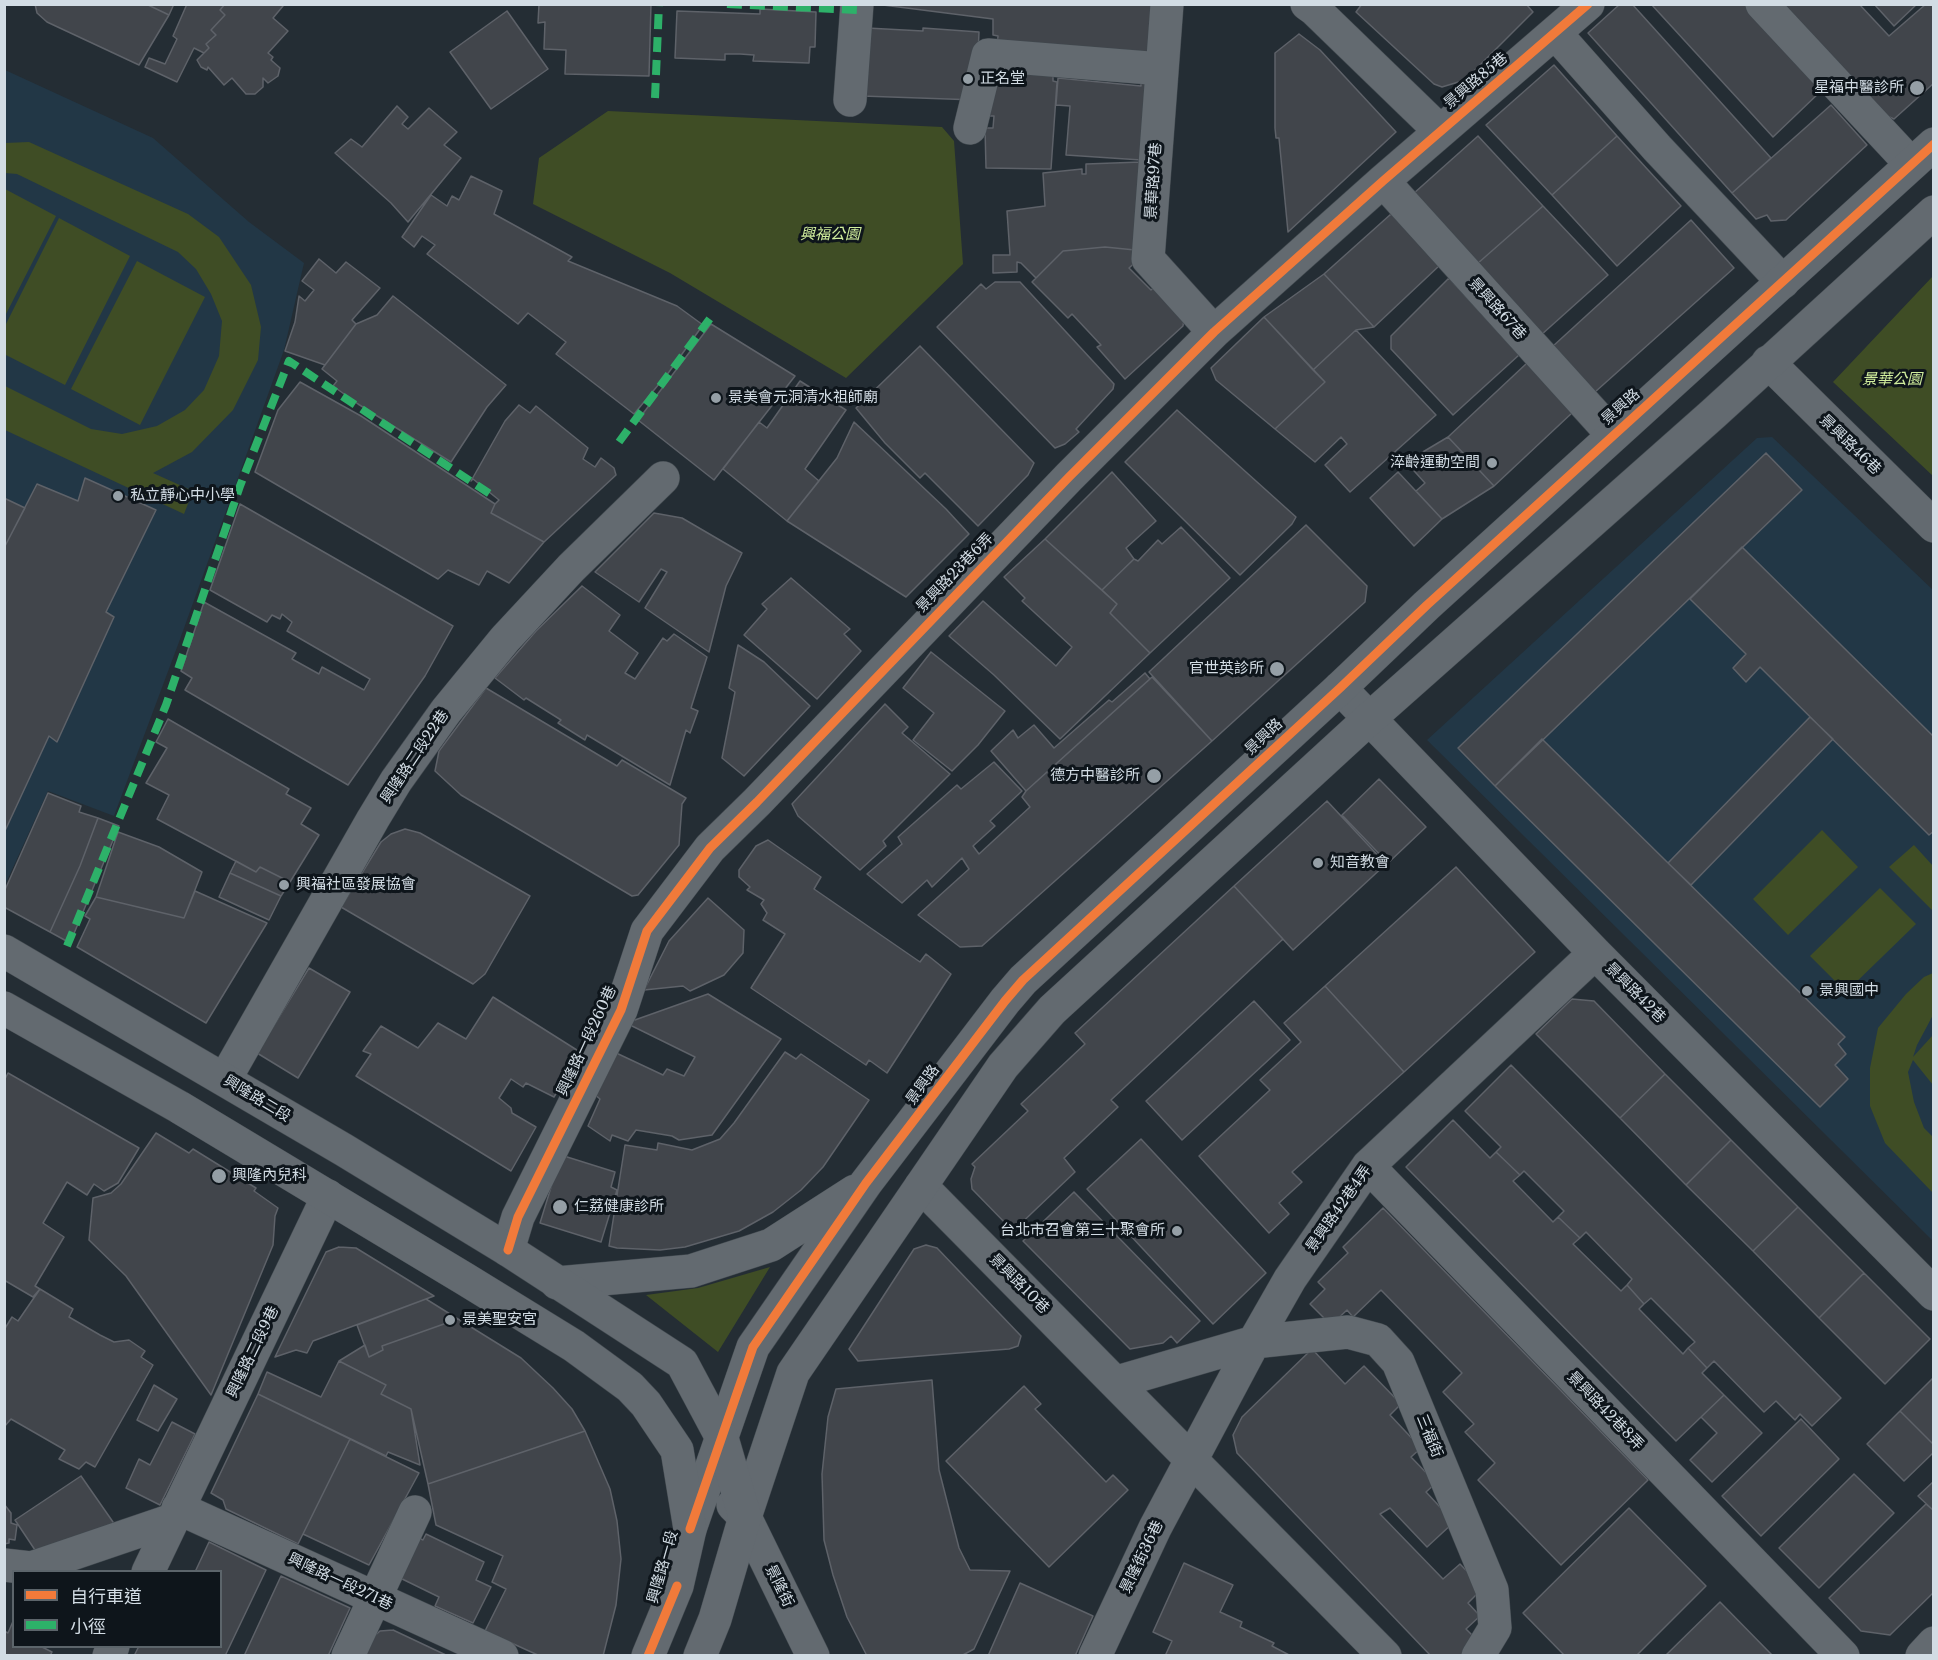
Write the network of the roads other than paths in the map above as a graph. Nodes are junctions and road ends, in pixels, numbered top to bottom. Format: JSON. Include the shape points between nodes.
{"nodes":[{"id":1,"x":857,"y":4,"type":"edge"},
{"id":2,"x":1167,"y":4,"type":"edge"},
{"id":3,"x":1307,"y":4,"type":"edge"},
{"id":4,"x":1588,"y":4,"type":"edge"},
{"id":5,"x":1762,"y":4,"type":"edge"},
{"id":6,"x":1556,"y":34,"type":"junction"},
{"id":7,"x":1162,"y":69,"type":"junction"},
{"id":8,"x":850,"y":100,"type":"dead end"},
{"id":9,"x":970,"y":128,"type":"dead end"},
{"id":10,"x":1440,"y":131,"type":"junction"},
{"id":11,"x":1922,"y":154,"type":"edge"},
{"id":12,"x":1383,"y":181,"type":"junction"},
{"id":13,"x":1934,"y":212,"type":"edge"},
{"id":14,"x":1783,"y":282,"type":"junction"},
{"id":15,"x":1215,"y":332,"type":"junction"},
{"id":16,"x":1768,"y":362,"type":"junction"},
{"id":17,"x":1613,"y":435,"type":"junction"},
{"id":18,"x":663,"y":478,"type":"dead end"},
{"id":19,"x":1934,"y":526,"type":"edge"},
{"id":20,"x":1340,"y":688,"type":"junction"},
{"id":21,"x":1369,"y":719,"type":"junction"},
{"id":22,"x":758,"y":802,"type":"joint"},
{"id":23,"x":4,"y":951,"type":"edge"},
{"id":24,"x":1596,"y":953,"type":"junction"},
{"id":25,"x":4,"y":1008,"type":"edge"},
{"id":26,"x":225,"y":1079,"type":"junction"},
{"id":27,"x":1368,"y":1166,"type":"junction"},
{"id":28,"x":866,"y":1184,"type":"junction"},
{"id":29,"x":921,"y":1186,"type":"junction"},
{"id":30,"x":328,"y":1196,"type":"junction"},
{"id":31,"x":508,"y":1250,"type":"junction"},
{"id":32,"x":557,"y":1283,"type":"junction"},
{"id":33,"x":1934,"y":1294,"type":"edge"},
{"id":34,"x":1254,"y":1342,"type":"junction"},
{"id":35,"x":1117,"y":1382,"type":"junction"},
{"id":36,"x":722,"y":1438,"type":"junction"},
{"id":37,"x":677,"y":1450,"type":"junction"},
{"id":38,"x":1193,"y":1460,"type":"junction"},
{"id":39,"x":707,"y":1477,"type":"junction"},
{"id":40,"x":415,"y":1512,"type":"dead end"},
{"id":41,"x":175,"y":1514,"type":"junction"},
{"id":42,"x":745,"y":1517,"type":"junction"},
{"id":43,"x":690,"y":1529,"type":"junction"},
{"id":44,"x":4,"y":1565,"type":"edge"},
{"id":45,"x":149,"y":1570,"type":"edge"},
{"id":46,"x":374,"y":1598,"type":"junction"},
{"id":47,"x":1934,"y":1643,"type":"edge"},
{"id":48,"x":348,"y":1656,"type":"edge"},
{"id":49,"x":502,"y":1656,"type":"edge"},
{"id":50,"x":648,"y":1656,"type":"edge"},
{"id":51,"x":700,"y":1656,"type":"edge"},
{"id":52,"x":813,"y":1656,"type":"edge"},
{"id":53,"x":1095,"y":1656,"type":"edge"},
{"id":54,"x":1384,"y":1656,"type":"edge"},
{"id":55,"x":1478,"y":1656,"type":"edge"},
{"id":56,"x":1842,"y":1656,"type":"edge"},
{"id":57,"x":1922,"y":1656,"type":"edge"}],
"edges":[{"from":1,"to":8,"type":"street"},
{"from":2,"to":7,"type":"street","name":"景華路97巷"},
{"from":3,"to":10,"type":"street","name":"景興路85巷"},
{"from":4,"to":6,"type":"street","name":"景興路85巷"},
{"from":5,"to":11,"type":"street"},
{"from":6,"to":10,"type":"street","name":"景興路85巷"},
{"from":6,"to":14,"type":"street"},
{"from":7,"to":9,"type":"street","via":[[988,55]]},
{"from":7,"to":15,"type":"street","name":"景華路97巷","via":[[1148,259]]},
{"from":10,"to":12,"type":"street","name":"景興路85巷"},
{"from":11,"to":14,"type":"street","name":"景興路"},
{"from":12,"to":15,"type":"street","name":"景興路85巷"},
{"from":12,"to":17,"type":"street","name":"景興路67巷"},
{"from":13,"to":16,"type":"street"},
{"from":14,"to":17,"type":"street","name":"景興路"},
{"from":15,"to":22,"type":"street","name":"景興路23巷6弄","via":[[1061,485]]},
{"from":16,"to":19,"type":"street","name":"景興路46巷"},
{"from":16,"to":21,"type":"street"},
{"from":17,"to":20,"type":"street","name":"景興路"},
{"from":18,"to":26,"type":"street","name":"興隆路二段22巷","via":[[505,639],[446,711],[373,819]]},
{"from":20,"to":21,"type":"street","name":"景興路42巷"},
{"from":20,"to":28,"type":"street","name":"景興路","via":[[1023,980]]},
{"from":21,"to":24,"type":"street","name":"景興路42巷"},
{"from":21,"to":29,"type":"street","via":[[1052,1010],[1003,1066]]},
{"from":22,"to":31,"type":"street","name":"興隆路一段260巷","via":[[710,848],[647,931],[621,1010],[518,1217]]},
{"from":23,"to":26,"type":"street","name":"興隆路二段"},
{"from":24,"to":27,"type":"street","name":"景興路42巷4弄"},
{"from":24,"to":33,"type":"street","name":"景興路42巷"},
{"from":25,"to":30,"type":"street"},
{"from":26,"to":31,"type":"street","name":"興隆路二段"},
{"from":27,"to":34,"type":"street","name":"景興路42巷4弄","via":[[1290,1279]]},
{"from":27,"to":56,"type":"street","name":"景興路42巷8弄"},
{"from":28,"to":32,"type":"street","via":[[771,1245],[691,1271]]},
{"from":28,"to":36,"type":"street","name":"景興路","via":[[753,1347]]},
{"from":29,"to":35,"type":"street","name":"景興路10巷"},
{"from":29,"to":42,"type":"street","via":[[794,1373]]},
{"from":30,"to":37,"type":"street","name":"興隆路一段","via":[[574,1346],[630,1387]]},
{"from":30,"to":41,"type":"street","name":"興隆路二段9巷"},
{"from":31,"to":32,"type":"street"},
{"from":32,"to":36,"type":"street","via":[[682,1363]]},
{"from":34,"to":35,"type":"street"},
{"from":34,"to":38,"type":"street","name":"景興路42巷4弄"},
{"from":34,"to":55,"type":"street","name":"三福街","via":[[1348,1332],[1378,1340],[1398,1362],[1492,1590],[1495,1628]]},
{"from":35,"to":38,"type":"street","name":"景興路10巷"},
{"from":36,"to":39,"type":"street","name":"景興路"},
{"from":36,"to":42,"type":"street"},
{"from":37,"to":39,"type":"street"},
{"from":37,"to":43,"type":"street","name":"興隆路一段"},
{"from":38,"to":53,"type":"street","name":"景隆街36巷","via":[[1155,1528]]},
{"from":38,"to":54,"type":"street"},
{"from":39,"to":42,"type":"street"},
{"from":39,"to":43,"type":"street","name":"景興路"},
{"from":40,"to":46,"type":"street"},
{"from":41,"to":44,"type":"street","via":[[31,1568]]},
{"from":41,"to":45,"type":"street","name":"興隆路二段9巷"},
{"from":41,"to":46,"type":"street","name":"興隆路一段271巷"},
{"from":42,"to":51,"type":"street"},
{"from":42,"to":52,"type":"street","name":"景隆街"},
{"from":43,"to":50,"type":"street","name":"興隆路一段","via":[[677,1586]]},
{"from":46,"to":48,"type":"street"},
{"from":46,"to":49,"type":"street","name":"興隆路一段271巷"},
{"from":47,"to":57,"type":"street"}]}
